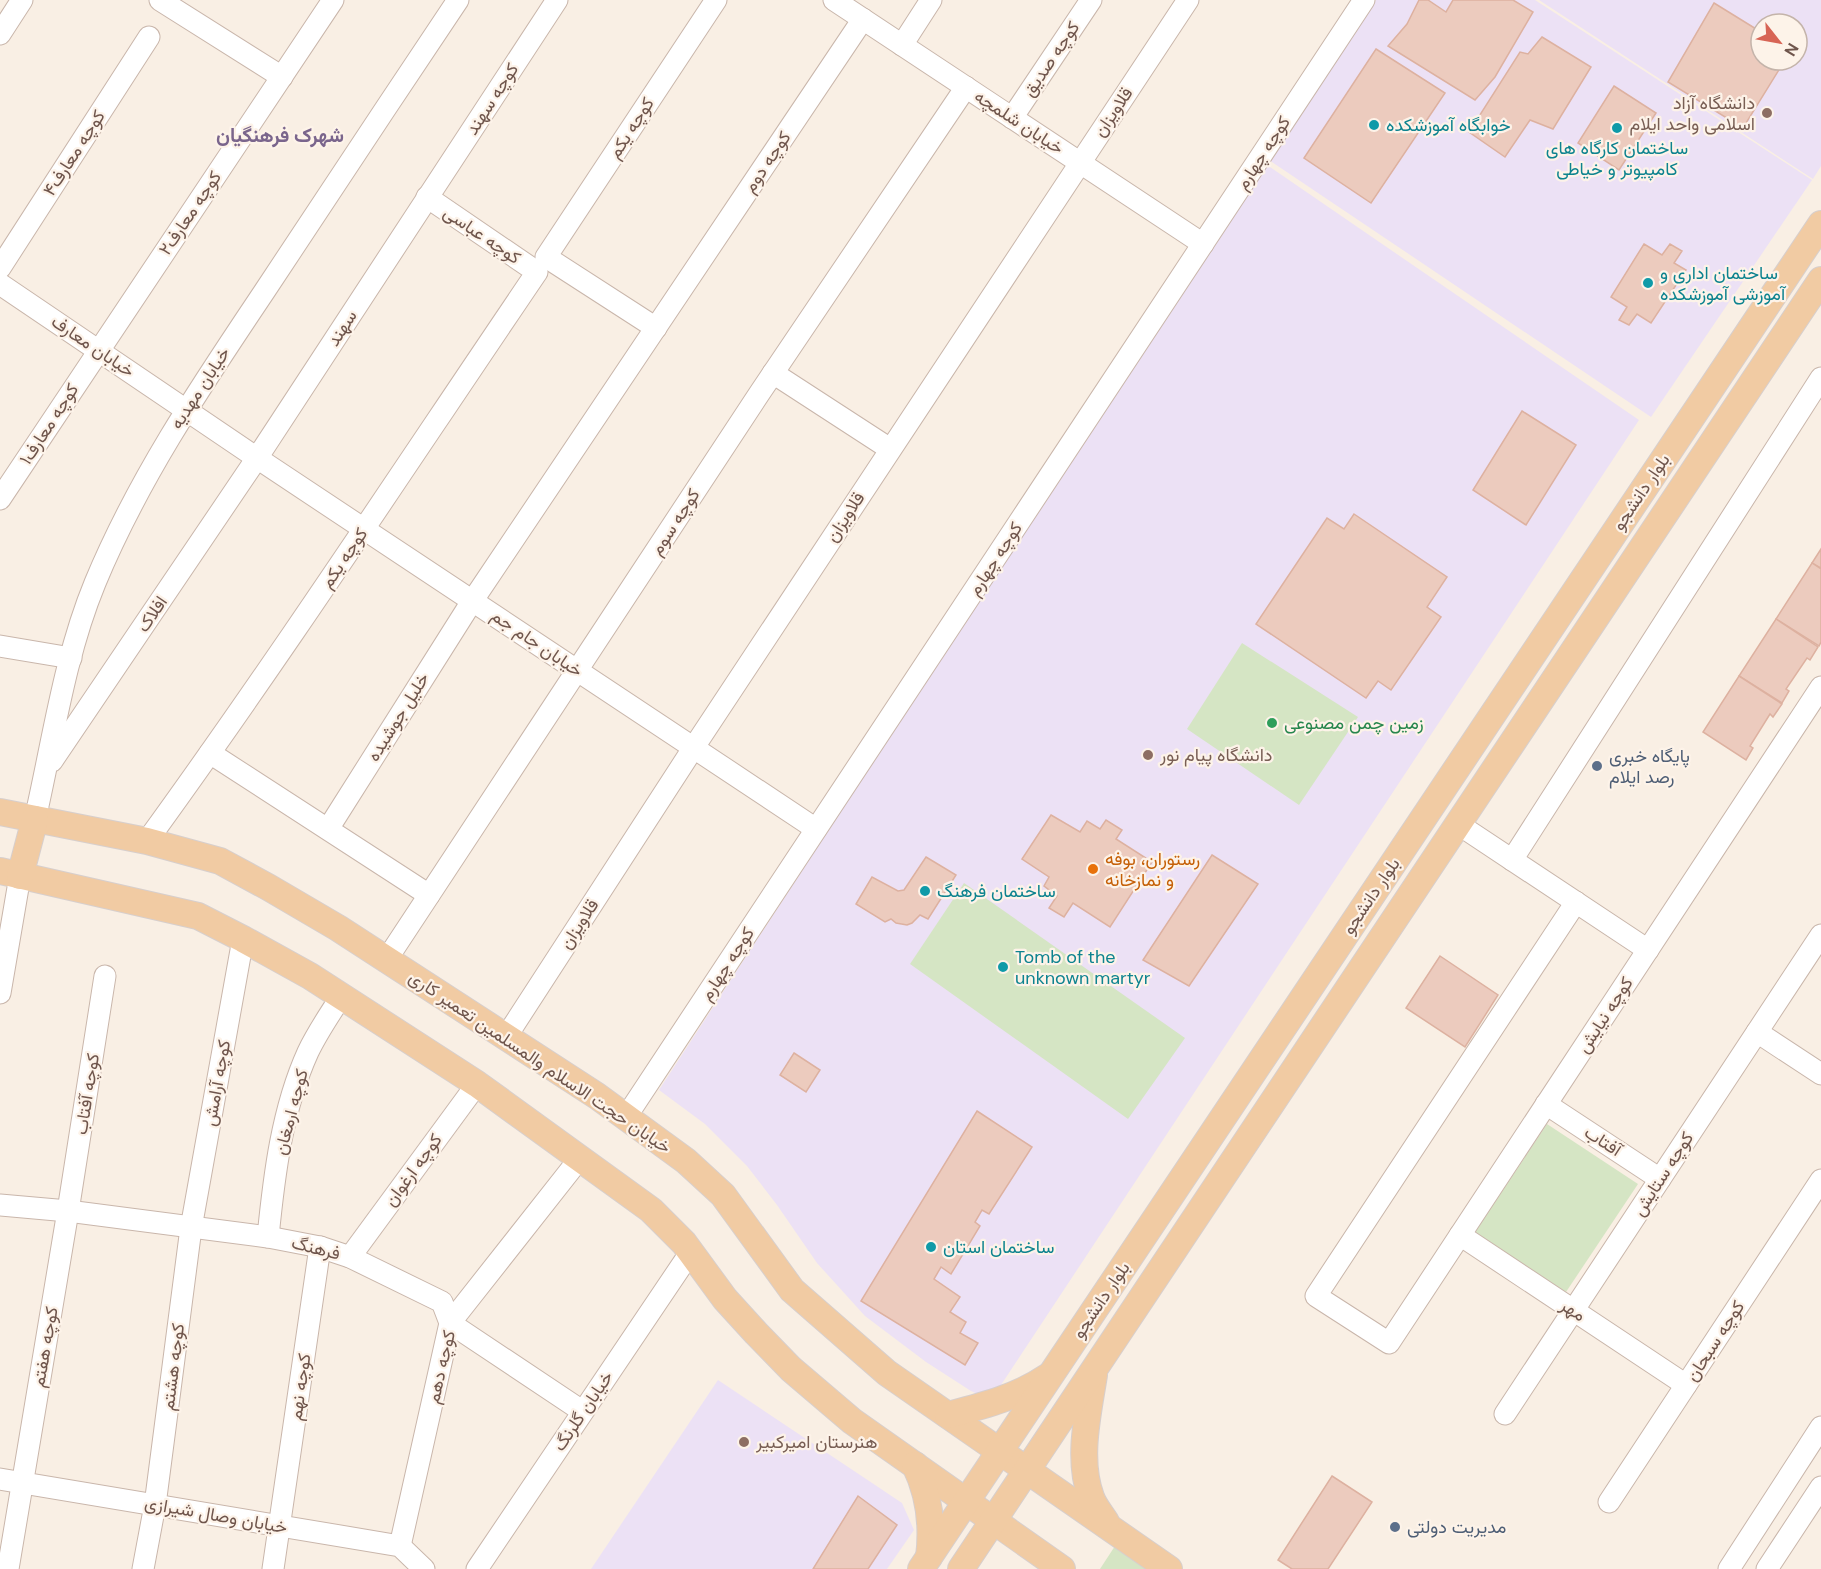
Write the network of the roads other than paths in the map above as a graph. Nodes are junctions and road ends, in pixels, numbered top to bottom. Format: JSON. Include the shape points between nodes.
{"nodes":[{"id":1,"x":22,"y":0,"type":"edge"},
{"id":2,"x":160,"y":0,"type":"edge"},
{"id":3,"x":333,"y":0,"type":"edge"},
{"id":4,"x":458,"y":0,"type":"edge"},
{"id":5,"x":557,"y":0,"type":"edge"},
{"id":6,"x":716,"y":0,"type":"edge"},
{"id":7,"x":834,"y":0,"type":"edge"},
{"id":8,"x":931,"y":0,"type":"edge"},
{"id":9,"x":1091,"y":0,"type":"edge"},
{"id":10,"x":1188,"y":0,"type":"edge"},
{"id":11,"x":1364,"y":0,"type":"edge"},
{"id":12,"x":863,"y":19,"type":"junction"},
{"id":13,"x":0,"y":34,"type":"edge"},
{"id":14,"x":149,"y":37,"type":"dead end"},
{"id":15,"x":902,"y":45,"type":"junction"},
{"id":16,"x":282,"y":77,"type":"junction"},
{"id":17,"x":966,"y":87,"type":"junction"},
{"id":18,"x":1012,"y":118,"type":"junction"},
{"id":19,"x":1080,"y":162,"type":"junction"},
{"id":20,"x":426,"y":197,"type":"junction"},
{"id":21,"x":1821,"y":224,"type":"edge"},
{"id":22,"x":1203,"y":244,"type":"junction"},
{"id":23,"x":542,"y":264,"type":"junction"},
{"id":24,"x":0,"y":268,"type":"edge"},
{"id":25,"x":1821,"y":280,"type":"edge"},
{"id":26,"x":0,"y":284,"type":"edge"},
{"id":27,"x":656,"y":328,"type":"junction"},
{"id":28,"x":98,"y":349,"type":"junction"},
{"id":29,"x":773,"y":373,"type":"junction"},
{"id":30,"x":1821,"y":378,"type":"edge"},
{"id":31,"x":186,"y":409,"type":"junction"},
{"id":32,"x":890,"y":450,"type":"junction"},
{"id":33,"x":257,"y":458,"type":"junction"},
{"id":34,"x":0,"y":499,"type":"edge"},
{"id":35,"x":364,"y":529,"type":"junction"},
{"id":36,"x":471,"y":603,"type":"junction"},
{"id":37,"x":0,"y":646,"type":"edge"},
{"id":38,"x":71,"y":658,"type":"junction"},
{"id":39,"x":578,"y":670,"type":"junction"},
{"id":40,"x":1821,"y":687,"type":"edge"},
{"id":41,"x":694,"y":747,"type":"junction"},
{"id":42,"x":210,"y":753,"type":"junction"},
{"id":43,"x":46,"y":769,"type":"junction"},
{"id":44,"x":0,"y":812,"type":"edge"},
{"id":45,"x":35,"y":819,"type":"junction"},
{"id":46,"x":1458,"y":824,"type":"junction"},
{"id":47,"x":328,"y":829,"type":"junction"},
{"id":48,"x":816,"y":829,"type":"junction"},
{"id":49,"x":147,"y":841,"type":"junction"},
{"id":50,"x":1512,"y":860,"type":"junction"},
{"id":51,"x":10,"y":874,"type":"edge"},
{"id":52,"x":429,"y":895,"type":"junction"},
{"id":53,"x":1576,"y":902,"type":"junction"},
{"id":54,"x":1821,"y":935,"type":"edge"},
{"id":55,"x":243,"y":939,"type":"junction"},
{"id":56,"x":1648,"y":950,"type":"junction"},
{"id":57,"x":387,"y":959,"type":"junction"},
{"id":58,"x":105,"y":976,"type":"dead end"},
{"id":59,"x":0,"y":993,"type":"edge"},
{"id":60,"x":341,"y":997,"type":"junction"},
{"id":61,"x":1757,"y":1032,"type":"junction"},
{"id":62,"x":506,"y":1037,"type":"junction"},
{"id":63,"x":1821,"y":1074,"type":"edge"},
{"id":64,"x":477,"y":1084,"type":"junction"},
{"id":65,"x":1546,"y":1104,"type":"junction"},
{"id":66,"x":626,"y":1117,"type":"junction"},
{"id":67,"x":580,"y":1158,"type":"junction"},
{"id":68,"x":1660,"y":1179,"type":"junction"},
{"id":69,"x":1821,"y":1180,"type":"edge"},
{"id":70,"x":0,"y":1205,"type":"edge"},
{"id":71,"x":68,"y":1211,"type":"junction"},
{"id":72,"x":191,"y":1228,"type":"junction"},
{"id":73,"x":1460,"y":1236,"type":"junction"},
{"id":74,"x":268,"y":1237,"type":"junction"},
{"id":75,"x":320,"y":1248,"type":"junction"},
{"id":76,"x":690,"y":1253,"type":"junction"},
{"id":77,"x":350,"y":1257,"type":"junction"},
{"id":78,"x":1573,"y":1311,"type":"junction"},
{"id":79,"x":450,"y":1323,"type":"junction"},
{"id":80,"x":1095,"y":1367,"type":"junction"},
{"id":81,"x":1052,"y":1373,"type":"junction"},
{"id":82,"x":1686,"y":1385,"type":"junction"},
{"id":83,"x":582,"y":1411,"type":"junction"},
{"id":84,"x":948,"y":1414,"type":"junction"},
{"id":85,"x":1505,"y":1414,"type":"dead end"},
{"id":86,"x":1821,"y":1427,"type":"edge"},
{"id":87,"x":1000,"y":1451,"type":"junction"},
{"id":88,"x":915,"y":1465,"type":"junction"},
{"id":89,"x":1027,"y":1469,"type":"junction"},
{"id":90,"x":0,"y":1479,"type":"edge"},
{"id":91,"x":22,"y":1482,"type":"junction"},
{"id":92,"x":1821,"y":1487,"type":"edge"},
{"id":93,"x":966,"y":1501,"type":"junction"},
{"id":94,"x":1609,"y":1502,"type":"dead end"},
{"id":95,"x":155,"y":1505,"type":"junction"},
{"id":96,"x":993,"y":1520,"type":"junction"},
{"id":97,"x":1107,"y":1525,"type":"junction"},
{"id":98,"x":279,"y":1526,"type":"junction"},
{"id":99,"x":400,"y":1546,"type":"junction"},
{"id":100,"x":926,"y":1563,"type":"edge"},
{"id":101,"x":8,"y":1569,"type":"edge"},
{"id":102,"x":143,"y":1569,"type":"edge"},
{"id":103,"x":273,"y":1569,"type":"edge"},
{"id":104,"x":424,"y":1569,"type":"edge"},
{"id":105,"x":477,"y":1569,"type":"edge"},
{"id":106,"x":961,"y":1569,"type":"edge"},
{"id":107,"x":1062,"y":1569,"type":"edge"},
{"id":108,"x":1169,"y":1569,"type":"edge"},
{"id":109,"x":1729,"y":1569,"type":"edge"},
{"id":110,"x":1767,"y":1569,"type":"edge"}],
"edges":[{"from":1,"to":13,"type":"street"},
{"from":2,"to":16,"type":"street"},
{"from":3,"to":16,"type":"street","name":"کوچه معارف۲"},
{"from":4,"to":31,"type":"street","name":"خیابان مهدیه"},
{"from":5,"to":20,"type":"street","name":"کوچه سهند"},
{"from":6,"to":23,"type":"street","name":"کوچه یکم"},
{"from":7,"to":12,"type":"street","name":"خیابان شلمچه"},
{"from":8,"to":15,"type":"street"},
{"from":9,"to":18,"type":"street","name":"کوچه صدیق"},
{"from":10,"to":19,"type":"street","name":"قلاویزان"},
{"from":11,"to":22,"type":"street","name":"کوچه چهارم"},
{"from":12,"to":15,"type":"street","name":"خیابان شلمچه"},
{"from":12,"to":27,"type":"street","name":"کوچه دوم"},
{"from":14,"to":24,"type":"street","name":"کوچه معارف۴"},
{"from":15,"to":17,"type":"street","name":"خیابان شلمچه"},
{"from":16,"to":28,"type":"street","name":"کوچه معارف۲"},
{"from":17,"to":18,"type":"street","name":"خیابان شلمچه"},
{"from":17,"to":29,"type":"street","name":"کوچه سوم"},
{"from":18,"to":19,"type":"street","name":"خیابان شلمچه"},
{"from":19,"to":22,"type":"street","name":"خیابان شلمچه"},
{"from":19,"to":32,"type":"street","name":"قلاویزان"},
{"from":20,"to":23,"type":"street","name":"کوچه عباسی"},
{"from":20,"to":33,"type":"street","name":"سهند"},
{"from":21,"to":81,"type":"main road","name":"بلوار دانشجو"},
{"from":22,"to":48,"type":"street","name":"کوچه چهارم"},
{"from":23,"to":27,"type":"street","name":"کوچه عباسی"},
{"from":23,"to":35,"type":"street","name":"کوچه یکم"},
{"from":25,"to":46,"type":"main road","name":"بلوار دانشجو"},
{"from":26,"to":28,"type":"street","name":"خیابان معارف"},
{"from":27,"to":36,"type":"street","name":"خلیل جوشیده"},
{"from":28,"to":31,"type":"street","name":"خیابان معارف"},
{"from":28,"to":34,"type":"street","name":"کوچه معارف۱"},
{"from":29,"to":32,"type":"street"},
{"from":29,"to":39,"type":"street","name":"کوچه سوم"},
{"from":30,"to":50,"type":"street"},
{"from":31,"to":33,"type":"street","name":"خیابان معارف"},
{"from":31,"to":38,"type":"street","name":"خیابان مهدیه","via":[[116,534],[94,585]]},
{"from":32,"to":41,"type":"street","name":"قلاویزان"},
{"from":33,"to":35,"type":"street","name":"خیابان جام جم"},
{"from":33,"to":43,"type":"street","name":"افلاک"},
{"from":35,"to":36,"type":"street","name":"خیابان جام جم"},
{"from":35,"to":42,"type":"street","name":"کوچه یکم"},
{"from":36,"to":39,"type":"street","name":"خیابان جام جم"},
{"from":36,"to":47,"type":"street","name":"خلیل جوشیده"},
{"from":37,"to":38,"type":"street"},
{"from":38,"to":43,"type":"street","name":"خیابان مهدیه"},
{"from":39,"to":41,"type":"street","name":"خیابان جام جم"},
{"from":39,"to":52,"type":"street","name":"کوچه سوم"},
{"from":40,"to":56,"type":"street","name":"كوچه نيايش"},
{"from":41,"to":48,"type":"street","name":"خیابان جام جم"},
{"from":41,"to":62,"type":"street","name":"قلاویزان"},
{"from":42,"to":47,"type":"street"},
{"from":42,"to":49,"type":"street","name":"کوچه یکم"},
{"from":43,"to":45,"type":"street","name":"خیابان مهدیه"},
{"from":44,"to":45,"type":"main road","name":"خیابان حجت الاسلام والمسلمین تعمیر کاری"},
{"from":45,"to":49,"type":"main road","name":"خیابان حجت الاسلام والمسلمین تعمیر کاری"},
{"from":45,"to":51,"type":"main road"},
{"from":46,"to":50,"type":"street"},
{"from":46,"to":80,"type":"main road","name":"بلوار دانشجو"},
{"from":47,"to":52,"type":"street"},
{"from":48,"to":66,"type":"street","name":"کوچه چهارم"},
{"from":49,"to":57,"type":"main road","name":"خیابان حجت الاسلام والمسلمین تعمیر کاری","via":[[220,861]]},
{"from":50,"to":53,"type":"street"},
{"from":51,"to":55,"type":"main road","via":[[198,916]]},
{"from":51,"to":59,"type":"street"},
{"from":52,"to":57,"type":"street","name":"کوچه سوم"},
{"from":53,"to":56,"type":"street"},
{"from":53,"to":73,"type":"street","name":"كوچه نيايش","via":[[1316,1296],[1389,1343]]},
{"from":54,"to":61,"type":"street","name":"کوچه ستایش"},
{"from":55,"to":60,"type":"main road"},
{"from":55,"to":72,"type":"street","name":"کوچه آرامش"},
{"from":56,"to":65,"type":"street","name":"كوچه نيايش"},
{"from":57,"to":62,"type":"main road","name":"خیابان حجت الاسلام والمسلمین تعمیر کاری"},
{"from":58,"to":71,"type":"street","name":"کوچه آفتاب"},
{"from":60,"to":64,"type":"main road"},
{"from":60,"to":74,"type":"street","name":"کوچه ارمغان","via":[[318,1032],[296,1084],[277,1166]]},
{"from":61,"to":63,"type":"street"},
{"from":61,"to":68,"type":"street","name":"کوچه ستایش"},
{"from":62,"to":66,"type":"main road","name":"خیابان حجت الاسلام والمسلمین تعمیر کاری"},
{"from":64,"to":67,"type":"main road"},
{"from":64,"to":77,"type":"street","name":"کوچه ارغوان"},
{"from":65,"to":68,"type":"street","name":"آفتاب"},
{"from":65,"to":73,"type":"street","name":"كوچه نيايش"},
{"from":66,"to":84,"type":"main road","name":"خیابان حجت الاسلام والمسلمین تعمیر کاری","via":[[686,1161],[723,1195],[792,1290],[887,1373]]},
{"from":67,"to":76,"type":"main road","via":[[651,1210]]},
{"from":67,"to":79,"type":"street","name":"کوچه دهم"},
{"from":68,"to":78,"type":"street","name":"کوچه ستایش"},
{"from":69,"to":82,"type":"street","name":"کوچه سبحان"},
{"from":70,"to":71,"type":"street","name":"فرهنگ"},
{"from":71,"to":72,"type":"street","name":"فرهنگ"},
{"from":71,"to":91,"type":"street","name":"کوچه هفتم"},
{"from":72,"to":74,"type":"street","name":"فرهنگ"},
{"from":72,"to":95,"type":"street","name":"کوچه هشتم"},
{"from":73,"to":78,"type":"street","name":"مهر"},
{"from":74,"to":75,"type":"street","name":"فرهنگ"},
{"from":75,"to":77,"type":"street","name":"فرهنگ"},
{"from":75,"to":98,"type":"street","name":"کوچه نهم"},
{"from":76,"to":83,"type":"street","name":"خیابان گلرنگ"},
{"from":76,"to":88,"type":"main road","via":[[725,1299],[791,1369]]},
{"from":77,"to":79,"type":"street","name":"فرهنگ","via":[[442,1302]]},
{"from":78,"to":82,"type":"street","name":"مهر"},
{"from":78,"to":85,"type":"street","name":"کوچه ستایش"},
{"from":79,"to":83,"type":"street","name":"فرهنگ"},
{"from":79,"to":99,"type":"street","name":"کوچه دهم"},
{"from":80,"to":89,"type":"main road","name":"بلوار دانشجو"},
{"from":80,"to":97,"type":"main road","via":[[1085,1470],[1091,1499]]},
{"from":81,"to":84,"type":"main road","via":[[1009,1397]]},
{"from":81,"to":87,"type":"main road","name":"بلوار دانشجو"},
{"from":82,"to":94,"type":"street","name":"کوچه سبحان"},
{"from":83,"to":105,"type":"street","name":"خیابان گلرنگ"},
{"from":84,"to":87,"type":"main road","name":"خیابان حجت الاسلام والمسلمین تعمیر کاری"},
{"from":86,"to":109,"type":"street"},
{"from":87,"to":89,"type":"main road","name":"خیابان حجت الاسلام والمسلمین تعمیر کاری"},
{"from":87,"to":93,"type":"main road","name":"بلوار دانشجو"},
{"from":88,"to":93,"type":"main road"},
{"from":88,"to":100,"type":"main road","via":[[930,1513],[932,1538]]},
{"from":89,"to":96,"type":"main road","name":"بلوار دانشجو"},
{"from":89,"to":97,"type":"main road","name":"خیابان حجت الاسلام والمسلمین تعمیر کاری"},
{"from":90,"to":91,"type":"street","name":"خیابان وصال شیرازی"},
{"from":91,"to":95,"type":"street","name":"خیابان وصال شیرازی"},
{"from":91,"to":101,"type":"street"},
{"from":92,"to":110,"type":"street"},
{"from":93,"to":96,"type":"main road"},
{"from":93,"to":100,"type":"main road","name":"بلوار دانشجو"},
{"from":95,"to":98,"type":"street","name":"خیابان وصال شیرازی"},
{"from":95,"to":102,"type":"street","name":"کوچه هشتم"},
{"from":96,"to":106,"type":"main road","name":"بلوار دانشجو"},
{"from":96,"to":107,"type":"main road"},
{"from":97,"to":108,"type":"main road","name":"خیابان حجت الاسلام والمسلمین تعمیر کاری"},
{"from":98,"to":99,"type":"street","name":"خیابان وصال شیرازی"},
{"from":98,"to":103,"type":"street","name":"کوچه نهم"},
{"from":99,"to":104,"type":"street"}]}
